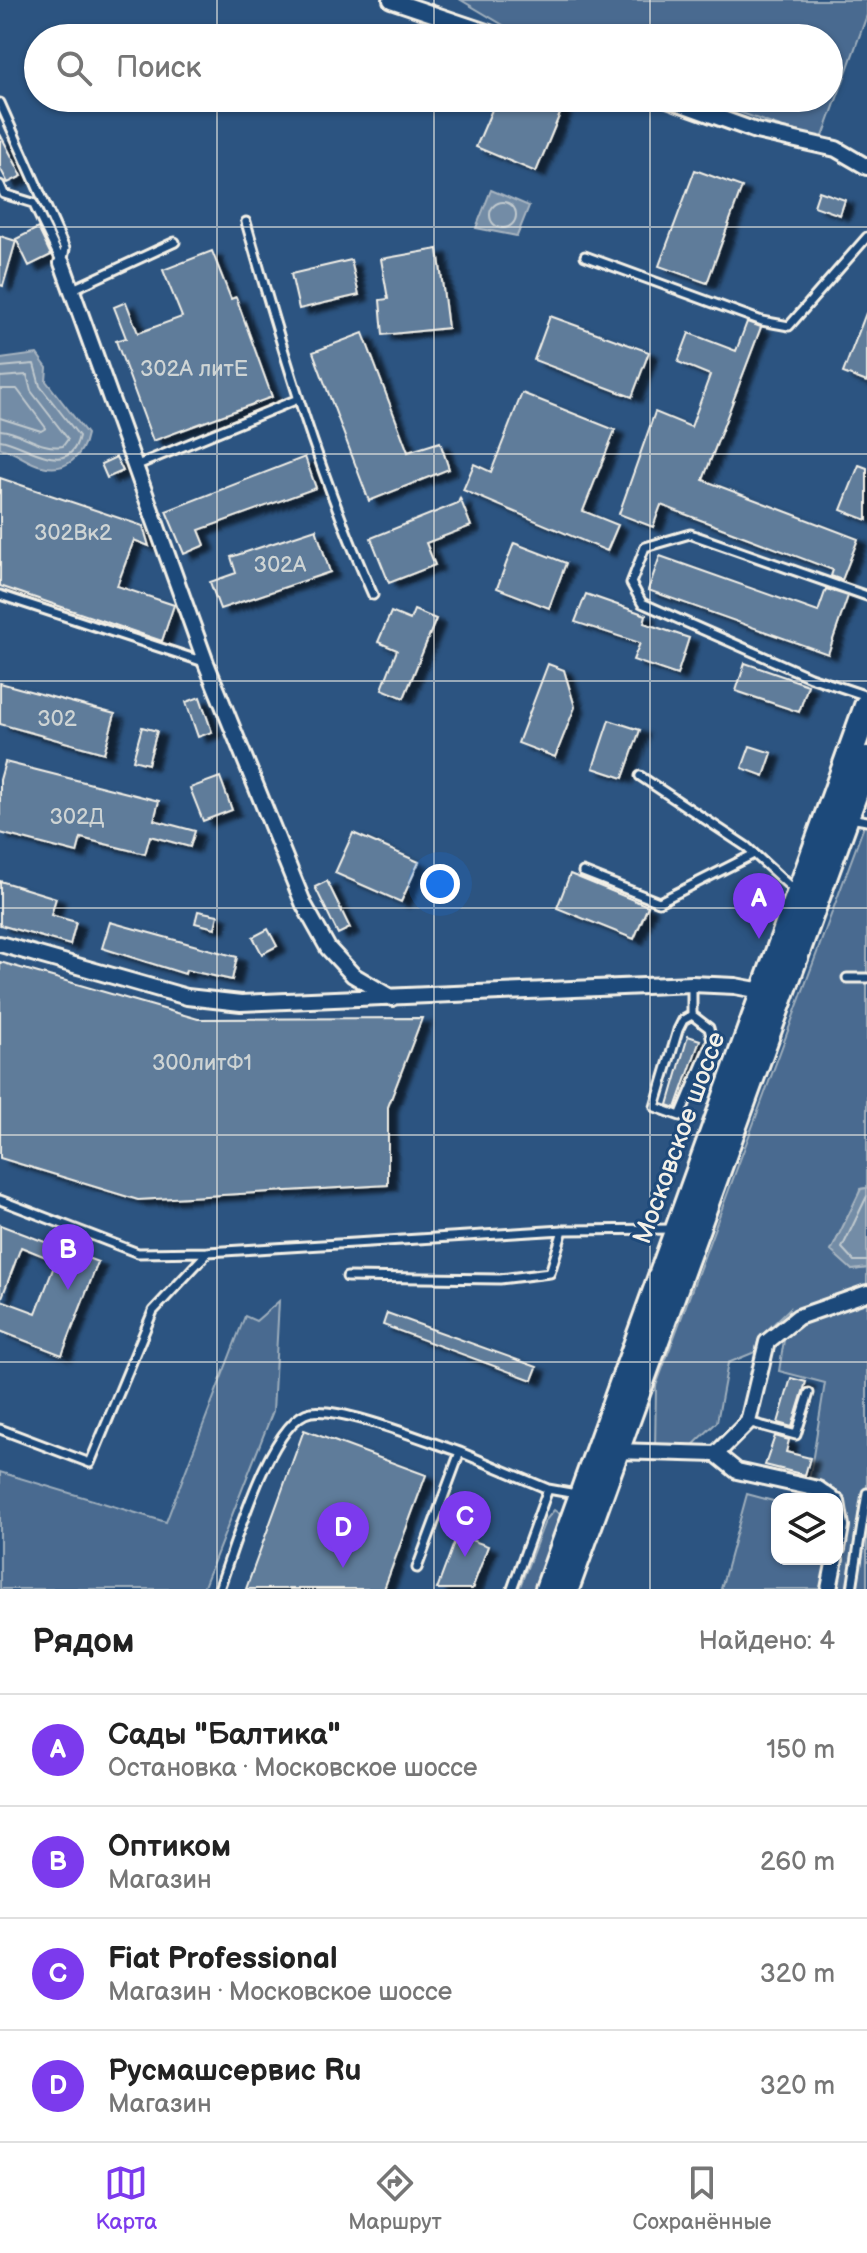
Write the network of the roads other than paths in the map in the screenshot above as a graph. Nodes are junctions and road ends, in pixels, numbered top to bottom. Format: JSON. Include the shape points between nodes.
{"nodes":[{"id":1,"x":391,"y":0,"type":"edge"},
{"id":2,"x":462,"y":24,"type":"edge"},
{"id":3,"x":0,"y":103,"type":"edge"},
{"id":4,"x":704,"y":112,"type":"edge"},
{"id":5,"x":867,"y":167,"type":"edge"},
{"id":6,"x":0,"y":185,"type":"edge"},
{"id":7,"x":246,"y":222,"type":"dead end"},
{"id":8,"x":867,"y":237,"type":"edge"},
{"id":9,"x":175,"y":242,"type":"dead end"},
{"id":10,"x":585,"y":256,"type":"dead end"},
{"id":11,"x":62,"y":263,"type":"junction"},
{"id":12,"x":71,"y":290,"type":"junction"},
{"id":13,"x":298,"y":399,"type":"junction"},
{"id":14,"x":135,"y":466,"type":"junction"},
{"id":15,"x":0,"y":595,"type":"edge"},
{"id":16,"x":373,"y":595,"type":"dead end"},
{"id":17,"x":867,"y":596,"type":"edge"},
{"id":18,"x":206,"y":663,"type":"junction"},
{"id":19,"x":867,"y":696,"type":"edge"},
{"id":20,"x":867,"y":706,"type":"edge"},
{"id":21,"x":867,"y":759,"type":"edge"},
{"id":22,"x":640,"y":776,"type":"dead end"},
{"id":23,"x":856,"y":819,"type":"edge"},
{"id":24,"x":754,"y":854,"type":"junction"},
{"id":25,"x":583,"y":872,"type":"dead end"},
{"id":26,"x":798,"y":893,"type":"junction"},
{"id":27,"x":0,"y":944,"type":"edge"},
{"id":28,"x":847,"y":978,"type":"dead end"},
{"id":29,"x":867,"y":978,"type":"edge"},
{"id":30,"x":692,"y":984,"type":"junction"},
{"id":31,"x":771,"y":994,"type":"junction"},
{"id":32,"x":392,"y":998,"type":"junction"},
{"id":33,"x":692,"y":1015,"type":"junction"},
{"id":34,"x":0,"y":1200,"type":"edge"},
{"id":35,"x":677,"y":1229,"type":"junction"},
{"id":36,"x":563,"y":1230,"type":"junction"},
{"id":37,"x":208,"y":1252,"type":"junction"},
{"id":38,"x":347,"y":1277,"type":"dead end"},
{"id":39,"x":867,"y":1293,"type":"edge"},
{"id":40,"x":809,"y":1393,"type":"dead end"},
{"id":41,"x":748,"y":1422,"type":"junction"},
{"id":42,"x":0,"y":1429,"type":"edge"},
{"id":43,"x":616,"y":1451,"type":"junction"},
{"id":44,"x":460,"y":1452,"type":"junction"},
{"id":45,"x":716,"y":1454,"type":"junction"},
{"id":46,"x":548,"y":1489,"type":"junction"},
{"id":47,"x":823,"y":1493,"type":"edge"},
{"id":48,"x":867,"y":1493,"type":"edge"},
{"id":49,"x":582,"y":1495,"type":"junction"},
{"id":50,"x":834,"y":1565,"type":"edge"},
{"id":51,"x":417,"y":1568,"type":"dead end"},
{"id":52,"x":219,"y":1589,"type":"edge"},
{"id":53,"x":512,"y":1589,"type":"edge"},
{"id":54,"x":548,"y":1589,"type":"edge"},
{"id":55,"x":566,"y":1589,"type":"edge"},
{"id":56,"x":829,"y":1589,"type":"edge"},
{"id":57,"x":852,"y":1589,"type":"edge"}],
"edges":[{"from":1,"to":2,"type":"street"},
{"from":3,"to":11,"type":"lane","via":[[65,249]]},
{"from":4,"to":5,"type":"street","via":[[756,131],[836,149]]},
{"from":6,"to":11,"type":"lane","via":[[4,194],[33,203]]},
{"from":7,"to":13,"type":"lane"},
{"from":8,"to":10,"type":"lane","via":[[789,326],[762,321]]},
{"from":9,"to":12,"type":"lane"},
{"from":11,"to":12,"type":"street"},
{"from":12,"to":14,"type":"street"},
{"from":13,"to":14,"type":"lane"},
{"from":13,"to":16,"type":"lane"},
{"from":14,"to":18,"type":"street"},
{"from":15,"to":18,"type":"lane"},
{"from":17,"to":19,"type":"lane","via":[[690,534],[645,547],[631,583],[642,603],[810,677]]},
{"from":18,"to":32,"type":"street","via":[[304,905],[328,948],[353,975]]},
{"from":20,"to":26,"type":"main road","name":"Московское шоссе"},
{"from":21,"to":23,"type":"main road","name":"Московское шоссе"},
{"from":22,"to":24,"type":"lane"},
{"from":23,"to":31,"type":"main road","name":"Московское шоссе"},
{"from":24,"to":25,"type":"lane","via":[[659,902]]},
{"from":24,"to":26,"type":"lane"},
{"from":26,"to":31,"type":"main road","name":"Московское шоссе"},
{"from":27,"to":32,"type":"street","via":[[187,997],[241,1003]]},
{"from":28,"to":29,"type":"lane"},
{"from":30,"to":31,"type":"street"},
{"from":30,"to":32,"type":"street"},
{"from":30,"to":33,"type":"lane"},
{"from":31,"to":35,"type":"main road","name":"Московское шоссе"},
{"from":31,"to":43,"type":"main road","name":"Московское шоссе"},
{"from":33,"to":33,"type":"lane","via":[[709,1028],[712,1040],[680,1116],[655,1107],[678,1030]]},
{"from":34,"to":37,"type":"lane","via":[[138,1253]]},
{"from":35,"to":36,"type":"lane"},
{"from":35,"to":49,"type":"main road","name":"Московское шоссе"},
{"from":36,"to":37,"type":"lane"},
{"from":36,"to":38,"type":"lane","via":[[550,1273],[500,1279]]},
{"from":37,"to":42,"type":"lane","via":[[153,1311],[90,1463]]},
{"from":39,"to":41,"type":"street","via":[[798,1317],[767,1342]]},
{"from":40,"to":41,"type":"lane","via":[[796,1435]]},
{"from":41,"to":45,"type":"street"},
{"from":43,"to":45,"type":"street"},
{"from":43,"to":55,"type":"main road","name":"Московское шоссе"},
{"from":44,"to":46,"type":"lane"},
{"from":44,"to":51,"type":"lane"},
{"from":44,"to":52,"type":"lane","via":[[336,1413],[311,1412],[298,1418],[270,1456]]},
{"from":45,"to":47,"type":"street","via":[[737,1471]]},
{"from":46,"to":49,"type":"lane"},
{"from":46,"to":53,"type":"lane"},
{"from":48,"to":57,"type":"lane"},
{"from":49,"to":54,"type":"main road","name":"Московское шоссе"},
{"from":50,"to":56,"type":"street"}]}
